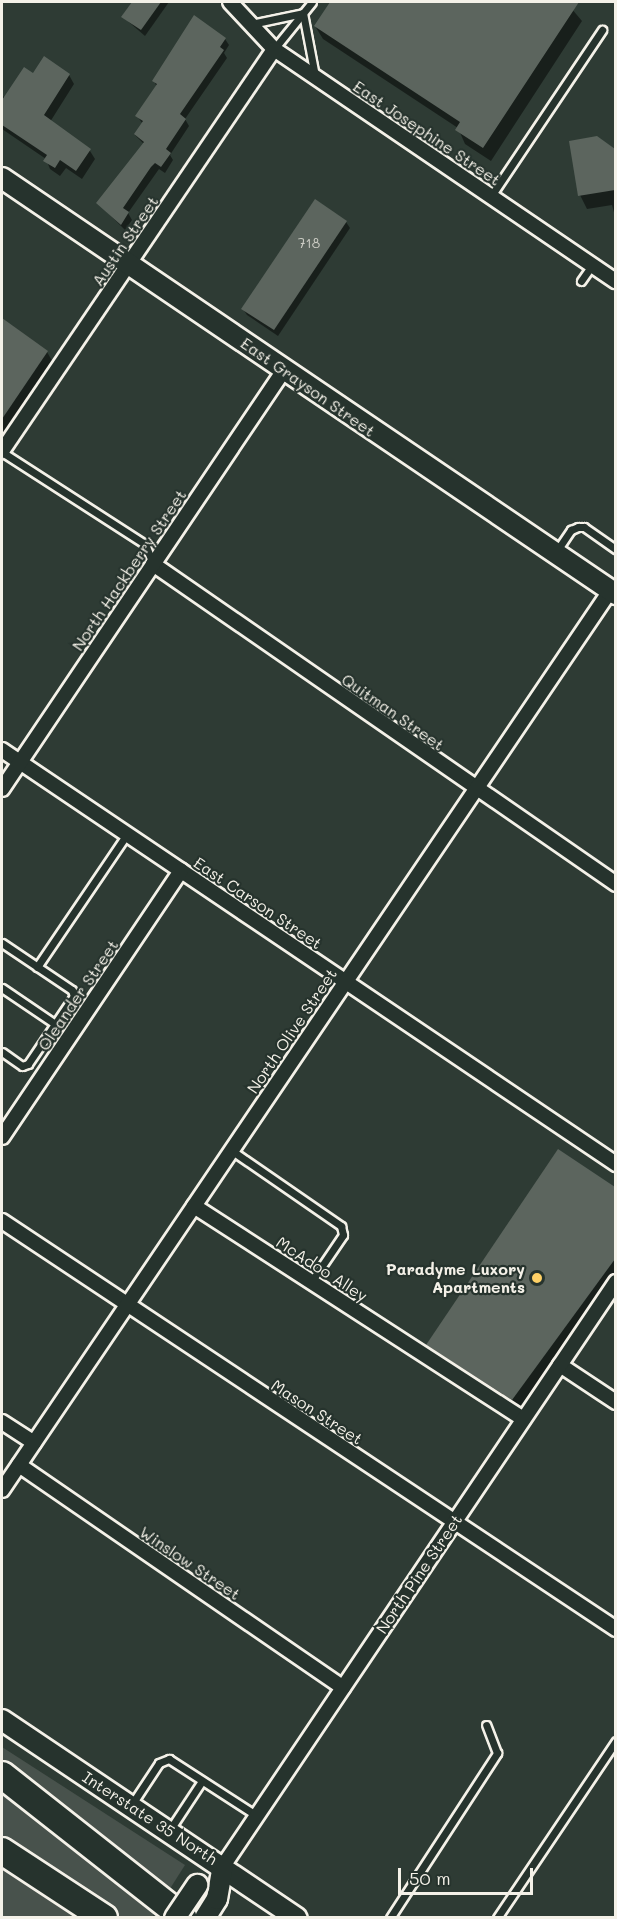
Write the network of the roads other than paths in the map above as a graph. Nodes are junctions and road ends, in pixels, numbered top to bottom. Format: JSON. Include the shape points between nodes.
{"nodes":[{"id":1,"x":230,"y":2,"type":"edge"},
{"id":2,"x":312,"y":2,"type":"edge"},
{"id":3,"x":303,"y":13,"type":"junction"},
{"id":4,"x":251,"y":24,"type":"junction"},
{"id":5,"x":602,"y":30,"type":"dead end"},
{"id":6,"x":274,"y":49,"type":"junction"},
{"id":7,"x":315,"y":76,"type":"junction"},
{"id":8,"x":2,"y":178,"type":"edge"},
{"id":9,"x":491,"y":196,"type":"junction"},
{"id":10,"x":129,"y":265,"type":"junction"},
{"id":11,"x":592,"y":265,"type":"junction"},
{"id":12,"x":581,"y":281,"type":"dead end"},
{"id":13,"x":615,"y":281,"type":"edge"},
{"id":14,"x":284,"y":370,"type":"junction"},
{"id":15,"x":2,"y":451,"type":"edge"},
{"id":16,"x":615,"y":549,"type":"edge"},
{"id":17,"x":555,"y":554,"type":"junction"},
{"id":18,"x":153,"y":564,"type":"junction"},
{"id":19,"x":613,"y":592,"type":"edge"},
{"id":20,"x":2,"y":750,"type":"edge"},
{"id":21,"x":20,"y":762,"type":"junction"},
{"id":22,"x":2,"y":789,"type":"edge"},
{"id":23,"x":476,"y":790,"type":"junction"},
{"id":24,"x":127,"y":834,"type":"junction"},
{"id":25,"x":181,"y":871,"type":"junction"},
{"id":26,"x":615,"y":884,"type":"edge"},
{"id":27,"x":2,"y":943,"type":"edge"},
{"id":28,"x":37,"y":967,"type":"junction"},
{"id":29,"x":345,"y":981,"type":"junction"},
{"id":30,"x":2,"y":988,"type":"edge"},
{"id":31,"x":55,"y":1024,"type":"junction"},
{"id":32,"x":2,"y":1052,"type":"edge"},
{"id":33,"x":2,"y":1137,"type":"edge"},
{"id":34,"x":231,"y":1150,"type":"junction"},
{"id":35,"x":615,"y":1164,"type":"edge"},
{"id":36,"x":194,"y":1206,"type":"junction"},
{"id":37,"x":2,"y":1221,"type":"edge"},
{"id":38,"x":311,"y":1282,"type":"junction"},
{"id":39,"x":615,"y":1282,"type":"edge"},
{"id":40,"x":125,"y":1305,"type":"junction"},
{"id":41,"x":560,"y":1365,"type":"junction"},
{"id":42,"x":615,"y":1402,"type":"edge"},
{"id":43,"x":523,"y":1419,"type":"junction"},
{"id":44,"x":2,"y":1422,"type":"edge"},
{"id":45,"x":34,"y":1443,"type":"junction"},
{"id":46,"x":19,"y":1465,"type":"junction"},
{"id":47,"x":2,"y":1490,"type":"edge"},
{"id":48,"x":454,"y":1522,"type":"junction"},
{"id":49,"x":615,"y":1629,"type":"edge"},
{"id":50,"x":343,"y":1688,"type":"junction"},
{"id":51,"x":2,"y":1720,"type":"edge"},
{"id":52,"x":486,"y":1725,"type":"dead end"},
{"id":53,"x":615,"y":1741,"type":"edge"},
{"id":54,"x":2,"y":1775,"type":"edge"},
{"id":55,"x":202,"y":1781,"type":"junction"},
{"id":56,"x":131,"y":1806,"type":"junction"},
{"id":57,"x":257,"y":1816,"type":"junction"},
{"id":58,"x":168,"y":1831,"type":"junction"},
{"id":59,"x":2,"y":1843,"type":"edge"},
{"id":60,"x":2,"y":1851,"type":"edge"},
{"id":61,"x":223,"y":1866,"type":"junction"},
{"id":62,"x":46,"y":1879,"type":"junction"},
{"id":63,"x":104,"y":1917,"type":"edge"},
{"id":64,"x":175,"y":1917,"type":"edge"},
{"id":65,"x":184,"y":1917,"type":"edge"},
{"id":66,"x":205,"y":1917,"type":"edge"},
{"id":67,"x":297,"y":1917,"type":"edge"},
{"id":68,"x":390,"y":1917,"type":"edge"},
{"id":69,"x":497,"y":1917,"type":"edge"}],
"edges":[{"from":1,"to":4,"type":"street","name":"East Josephine Street"},
{"from":2,"to":3,"type":"lane"},
{"from":3,"to":4,"type":"lane"},
{"from":3,"to":6,"type":"lane"},
{"from":3,"to":7,"type":"lane"},
{"from":4,"to":6,"type":"street","name":"East Josephine Street"},
{"from":5,"to":9,"type":"lane"},
{"from":6,"to":7,"type":"street","name":"East Josephine Street"},
{"from":6,"to":10,"type":"street","name":"Austin Street"},
{"from":7,"to":9,"type":"street","name":"East Josephine Street"},
{"from":8,"to":10,"type":"street","name":"East Grayson Street"},
{"from":9,"to":11,"type":"street","name":"East Josephine Street"},
{"from":10,"to":14,"type":"street","name":"East Grayson Street"},
{"from":10,"to":15,"type":"street","name":"Austin Street"},
{"from":11,"to":12,"type":"lane"},
{"from":11,"to":13,"type":"street","name":"East Josephine Street"},
{"from":14,"to":17,"type":"street","name":"East Grayson Street"},
{"from":14,"to":18,"type":"street","name":"North Hackberry Street"},
{"from":15,"to":18,"type":"lane","via":[[145,544]]},
{"from":16,"to":17,"type":"lane","via":[[584,527],[578,527]]},
{"from":17,"to":19,"type":"street","name":"East Grayson Street"},
{"from":18,"to":21,"type":"street","name":"North Hackberry Street"},
{"from":18,"to":23,"type":"street","name":"Quitman Street"},
{"from":19,"to":23,"type":"street","name":"North Olive Street"},
{"from":20,"to":21,"type":"street","name":"East Carson Street"},
{"from":21,"to":22,"type":"street","name":"North Hackberry Street"},
{"from":21,"to":24,"type":"street","name":"East Carson Street"},
{"from":23,"to":26,"type":"street","name":"Quitman Street"},
{"from":23,"to":29,"type":"street","name":"North Olive Street"},
{"from":24,"to":25,"type":"street","name":"East Carson Street"},
{"from":24,"to":28,"type":"lane"},
{"from":25,"to":29,"type":"street","name":"East Carson Street"},
{"from":25,"to":33,"type":"street","name":"Oleander Street"},
{"from":27,"to":28,"type":"lane"},
{"from":28,"to":31,"type":"lane","via":[[72,990],[74,996]]},
{"from":29,"to":34,"type":"street","name":"North Olive Street"},
{"from":29,"to":35,"type":"street","name":"East Carson Street"},
{"from":30,"to":31,"type":"lane"},
{"from":31,"to":32,"type":"lane","via":[[28,1064],[22,1066]]},
{"from":34,"to":36,"type":"street","name":"North Olive Street"},
{"from":34,"to":38,"type":"lane","via":[[342,1226],[343,1235]]},
{"from":36,"to":38,"type":"street","name":"McAdoo Alley"},
{"from":36,"to":40,"type":"street","name":"North Olive Street"},
{"from":37,"to":40,"type":"street","name":"Mason Street"},
{"from":38,"to":43,"type":"street","name":"McAdoo Alley"},
{"from":39,"to":41,"type":"street","name":"North Pine Street"},
{"from":40,"to":45,"type":"street","name":"North Olive Street"},
{"from":40,"to":48,"type":"street","name":"Mason Street"},
{"from":41,"to":42,"type":"street"},
{"from":41,"to":43,"type":"street","name":"North Pine Street"},
{"from":43,"to":48,"type":"street","name":"North Pine Street"},
{"from":44,"to":45,"type":"street"},
{"from":45,"to":46,"type":"street","name":"North Olive Street"},
{"from":46,"to":47,"type":"street","name":"North Olive Street"},
{"from":46,"to":50,"type":"street","name":"Winslow Street"},
{"from":48,"to":49,"type":"street","name":"Mason Street"},
{"from":48,"to":50,"type":"street","name":"North Pine Street"},
{"from":50,"to":57,"type":"street","name":"North Pine Street"},
{"from":51,"to":56,"type":"street","name":"Interstate 35 North"},
{"from":52,"to":68,"type":"lane","via":[[497,1753]]},
{"from":53,"to":69,"type":"lane"},
{"from":54,"to":65,"type":"highway"},
{"from":55,"to":56,"type":"lane","via":[[165,1759]]},
{"from":55,"to":57,"type":"lane"},
{"from":55,"to":58,"type":"lane"},
{"from":56,"to":58,"type":"street","name":"Interstate 35 North"},
{"from":57,"to":61,"type":"street","name":"North Pine Street"},
{"from":58,"to":61,"type":"street","name":"Interstate 35 North"},
{"from":59,"to":62,"type":"highway"},
{"from":60,"to":62,"type":"highway"},
{"from":61,"to":64,"type":"street","name":"North Pine Street","bridge":true,"via":[[196,1885]]},
{"from":61,"to":66,"type":"street","name":"North Pine Street","via":[[217,1899]]},
{"from":61,"to":67,"type":"street","name":"Interstate 35 North"},
{"from":62,"to":63,"type":"highway"}]}
